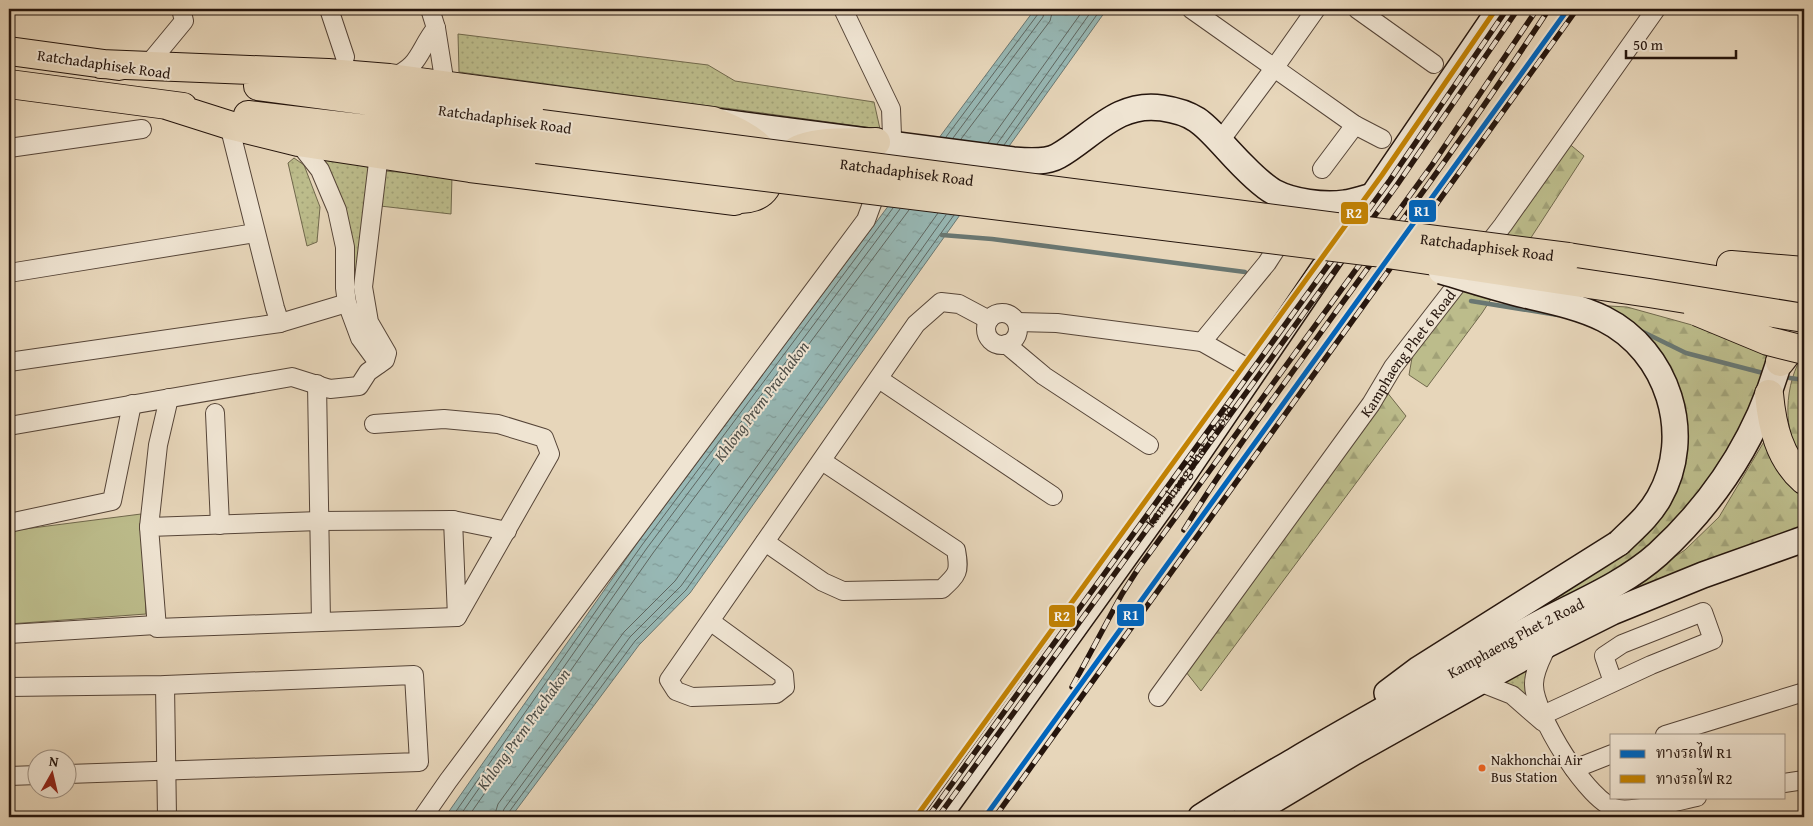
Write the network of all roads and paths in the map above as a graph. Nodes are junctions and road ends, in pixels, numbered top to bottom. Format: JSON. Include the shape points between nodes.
{"nodes":[{"id":1,"x":181,"y":9,"type":"edge"},
{"id":2,"x":329,"y":9,"type":"edge"},
{"id":3,"x":430,"y":9,"type":"edge"},
{"id":4,"x":843,"y":9,"type":"edge"},
{"id":5,"x":1191,"y":9,"type":"edge"},
{"id":6,"x":1316,"y":9,"type":"edge"},
{"id":7,"x":1357,"y":9,"type":"edge"},
{"id":8,"x":1500,"y":9,"type":"edge"},
{"id":9,"x":1656,"y":9,"type":"edge"},
{"id":10,"x":436,"y":28,"type":"junction"},
{"id":11,"x":9,"y":51,"type":"edge"},
{"id":12,"x":345,"y":57,"type":"dead end"},
{"id":13,"x":101,"y":64,"type":"junction"},
{"id":14,"x":1434,"y":64,"type":"dead end"},
{"id":15,"x":146,"y":66,"type":"junction"},
{"id":16,"x":1275,"y":68,"type":"junction"},
{"id":17,"x":389,"y":78,"type":"junction"},
{"id":18,"x":9,"y":84,"type":"edge"},
{"id":19,"x":445,"y":85,"type":"junction"},
{"id":20,"x":166,"y":105,"type":"junction"},
{"id":21,"x":713,"y":121,"type":"junction"},
{"id":22,"x":1355,"y":124,"type":"junction"},
{"id":23,"x":229,"y":125,"type":"junction"},
{"id":24,"x":142,"y":129,"type":"dead end"},
{"id":25,"x":539,"y":137,"type":"junction"},
{"id":26,"x":1382,"y":139,"type":"dead end"},
{"id":27,"x":1220,"y":141,"type":"junction"},
{"id":28,"x":298,"y":142,"type":"junction"},
{"id":29,"x":883,"y":143,"type":"junction"},
{"id":30,"x":9,"y":148,"type":"edge"},
{"id":31,"x":379,"y":154,"type":"junction"},
{"id":32,"x":1322,"y":169,"type":"dead end"},
{"id":33,"x":1374,"y":196,"type":"junction"},
{"id":34,"x":718,"y":198,"type":"junction"},
{"id":35,"x":1307,"y":202,"type":"junction"},
{"id":36,"x":256,"y":233,"type":"junction"},
{"id":37,"x":1374,"y":252,"type":"junction"},
{"id":38,"x":1568,"y":257,"type":"junction"},
{"id":39,"x":1804,"y":271,"type":"edge"},
{"id":40,"x":9,"y":273,"type":"edge"},
{"id":41,"x":1650,"y":293,"type":"junction"},
{"id":42,"x":1804,"y":294,"type":"edge"},
{"id":43,"x":1804,"y":300,"type":"edge"},
{"id":44,"x":347,"y":303,"type":"junction"},
{"id":45,"x":1804,"y":318,"type":"edge"},
{"id":46,"x":989,"y":320,"type":"junction"},
{"id":47,"x":1016,"y":322,"type":"junction"},
{"id":48,"x":280,"y":323,"type":"junction"},
{"id":49,"x":1804,"y":331,"type":"edge"},
{"id":50,"x":1202,"y":342,"type":"junction"},
{"id":51,"x":1006,"y":344,"type":"junction"},
{"id":52,"x":1804,"y":350,"type":"edge"},
{"id":53,"x":9,"y":362,"type":"edge"},
{"id":54,"x":1780,"y":362,"type":"junction"},
{"id":55,"x":379,"y":364,"type":"junction"},
{"id":56,"x":1253,"y":371,"type":"junction"},
{"id":57,"x":879,"y":379,"type":"junction"},
{"id":58,"x":317,"y":384,"type":"junction"},
{"id":59,"x":1769,"y":394,"type":"junction"},
{"id":60,"x":169,"y":398,"type":"junction"},
{"id":61,"x":132,"y":404,"type":"junction"},
{"id":62,"x":215,"y":413,"type":"dead end"},
{"id":63,"x":374,"y":424,"type":"dead end"},
{"id":64,"x":9,"y":426,"type":"edge"},
{"id":65,"x":1149,"y":445,"type":"dead end"},
{"id":66,"x":822,"y":460,"type":"junction"},
{"id":67,"x":1804,"y":480,"type":"edge"},
{"id":68,"x":1053,"y":496,"type":"dead end"},
{"id":69,"x":453,"y":520,"type":"junction"},
{"id":70,"x":320,"y":521,"type":"junction"},
{"id":71,"x":9,"y":523,"type":"edge"},
{"id":72,"x":220,"y":525,"type":"junction"},
{"id":73,"x":149,"y":527,"type":"junction"},
{"id":74,"x":507,"y":531,"type":"junction"},
{"id":75,"x":1804,"y":540,"type":"edge"},
{"id":76,"x":765,"y":542,"type":"junction"},
{"id":77,"x":457,"y":618,"type":"junction"},
{"id":78,"x":710,"y":621,"type":"junction"},
{"id":79,"x":322,"y":622,"type":"junction"},
{"id":80,"x":156,"y":625,"type":"junction"},
{"id":81,"x":9,"y":634,"type":"edge"},
{"id":82,"x":1548,"y":644,"type":"junction"},
{"id":83,"x":1479,"y":682,"type":"junction"},
{"id":84,"x":1613,"y":682,"type":"junction"},
{"id":85,"x":165,"y":685,"type":"junction"},
{"id":86,"x":9,"y":687,"type":"edge"},
{"id":87,"x":1804,"y":692,"type":"edge"},
{"id":88,"x":1158,"y":697,"type":"dead end"},
{"id":89,"x":1545,"y":720,"type":"junction"},
{"id":90,"x":1349,"y":729,"type":"junction"},
{"id":91,"x":1668,"y":734,"type":"edge"},
{"id":92,"x":1610,"y":755,"type":"edge"},
{"id":93,"x":1574,"y":769,"type":"junction"},
{"id":94,"x":167,"y":772,"type":"junction"},
{"id":95,"x":78,"y":774,"type":"edge"},
{"id":96,"x":28,"y":775,"type":"edge"},
{"id":97,"x":9,"y":776,"type":"edge"},
{"id":98,"x":1804,"y":780,"type":"edge"},
{"id":99,"x":1786,"y":783,"type":"edge"},
{"id":100,"x":1691,"y":798,"type":"edge"},
{"id":101,"x":167,"y":817,"type":"edge"},
{"id":102,"x":423,"y":817,"type":"edge"},
{"id":103,"x":938,"y":817,"type":"edge"},
{"id":104,"x":1201,"y":817,"type":"edge"},
{"id":105,"x":1245,"y":817,"type":"edge"}],
"edges":[{"from":1,"to":15,"type":"street","via":[[184,21]]},
{"from":2,"to":12,"type":"street"},
{"from":3,"to":10,"type":"street"},
{"from":4,"to":29,"type":"street","via":[[891,109],[893,126]]},
{"from":5,"to":16,"type":"street"},
{"from":6,"to":16,"type":"street"},
{"from":7,"to":14,"type":"street"},
{"from":8,"to":33,"type":"main road","name":"Kamphang Phet 6 Road"},
{"from":9,"to":88,"type":"street","name":"Kamphaeng Phet 6 Road","via":[[1503,226],[1393,367],[1372,404]]},
{"from":10,"to":17,"type":"street","via":[[412,66]]},
{"from":10,"to":19,"type":"street"},
{"from":11,"to":13,"type":"main road","name":"Ratchadaphisek Road"},
{"from":13,"to":15,"type":"main road"},
{"from":13,"to":25,"type":"main road","name":"Ratchadaphisek Road"},
{"from":15,"to":17,"type":"main road"},
{"from":16,"to":22,"type":"street"},
{"from":16,"to":27,"type":"street"},
{"from":17,"to":19,"type":"main road"},
{"from":18,"to":20,"type":"main road","name":"Ratchadaphisek Road"},
{"from":19,"to":21,"type":"main road"},
{"from":20,"to":23,"type":"main road"},
{"from":20,"to":25,"type":"main road","name":"Ratchadaphisek Road"},
{"from":21,"to":29,"type":"main road"},
{"from":21,"to":34,"type":"main road","via":[[749,138],[759,147],[770,172],[766,187],[759,195]]},
{"from":22,"to":26,"type":"street"},
{"from":22,"to":32,"type":"street"},
{"from":23,"to":28,"type":"main road"},
{"from":23,"to":36,"type":"street"},
{"from":24,"to":30,"type":"street"},
{"from":25,"to":37,"type":"main road","name":"Ratchadaphisek Road","bridge":true},
{"from":25,"to":38,"type":"main road","name":"Ratchadaphisek Road","bridge":true},
{"from":27,"to":29,"type":"main road","via":[[1201,121],[1186,113],[1151,107],[1115,116],[1056,157],[1034,161]]},
{"from":27,"to":35,"type":"main road","via":[[1273,192]]},
{"from":28,"to":31,"type":"main road"},
{"from":28,"to":44,"type":"street","via":[[320,170],[337,210],[344,247]]},
{"from":29,"to":34,"type":"main road","via":[[823,144],[800,148],[784,165],[770,198],[762,203]]},
{"from":29,"to":102,"type":"street","via":[[876,197],[866,220]]},
{"from":31,"to":34,"type":"main road"},
{"from":31,"to":55,"type":"street","via":[[363,287],[369,322],[387,353]]},
{"from":33,"to":35,"type":"main road","via":[[1344,203]]},
{"from":33,"to":56,"type":"main road","name":"Kamphang Phet 6 Road"},
{"from":35,"to":50,"type":"street","via":[[1267,263]]},
{"from":36,"to":40,"type":"street"},
{"from":36,"to":48,"type":"street"},
{"from":37,"to":41,"type":"main road","name":"Ratchadaphisek Road","bridge":true},
{"from":37,"to":90,"type":"main road","bridge":true,"via":[[1590,313],[1619,328],[1643,349],[1660,373],[1672,404],[1674,451],[1659,498],[1619,543],[1419,669],[1370,707]]},
{"from":38,"to":39,"type":"main road"},
{"from":38,"to":42,"type":"main road","name":"Ratchadaphisek Road"},
{"from":41,"to":45,"type":"main road","name":"Ratchadaphisek Road","bridge":true},
{"from":41,"to":52,"type":"main road","bridge":true,"via":[[1768,340]]},
{"from":43,"to":54,"type":"main road","name":"Kamphaeng Phet 2 Road","via":[[1793,309]]},
{"from":44,"to":48,"type":"street"},
{"from":44,"to":55,"type":"street","via":[[360,338]]},
{"from":46,"to":47,"type":"street","via":[[1003,313],[1009,314]]},
{"from":46,"to":51,"type":"street","via":[[986,330],[991,340],[995,344]]},
{"from":46,"to":57,"type":"street","via":[[959,304],[941,302],[916,324]]},
{"from":47,"to":50,"type":"street","via":[[1057,323]]},
{"from":47,"to":51,"type":"street","via":[[1018,333]]},
{"from":48,"to":53,"type":"street"},
{"from":49,"to":54,"type":"main road"},
{"from":50,"to":56,"type":"street"},
{"from":51,"to":65,"type":"street","via":[[1044,376]]},
{"from":54,"to":59,"type":"main road","name":"Kamphaeng Phet 2 Road"},
{"from":55,"to":58,"type":"street","via":[[368,372],[359,386],[330,388]]},
{"from":56,"to":103,"type":"main road","name":"Kamphang Phet 6 Road","via":[[1171,492]]},
{"from":57,"to":66,"type":"street"},
{"from":57,"to":68,"type":"street"},
{"from":58,"to":60,"type":"street","via":[[292,377]]},
{"from":58,"to":70,"type":"street"},
{"from":59,"to":67,"type":"main road","via":[[1783,454]]},
{"from":59,"to":90,"type":"main road","name":"Kamphaeng Phet 2 Road","via":[[1739,457],[1718,489],[1656,556],[1601,592]]},
{"from":60,"to":61,"type":"street"},
{"from":60,"to":73,"type":"street","via":[[158,445]]},
{"from":61,"to":64,"type":"street"},
{"from":61,"to":71,"type":"street","via":[[112,501]]},
{"from":62,"to":72,"type":"street"},
{"from":63,"to":74,"type":"street","via":[[444,418],[498,424],[544,438],[550,454]]},
{"from":66,"to":76,"type":"street"},
{"from":66,"to":76,"type":"street","via":[[956,550],[959,567],[956,576],[942,589],[843,591],[822,582]]},
{"from":69,"to":70,"type":"street"},
{"from":69,"to":74,"type":"street"},
{"from":69,"to":77,"type":"street"},
{"from":70,"to":72,"type":"street"},
{"from":70,"to":79,"type":"street"},
{"from":72,"to":73,"type":"street"},
{"from":73,"to":80,"type":"street"},
{"from":74,"to":77,"type":"street"},
{"from":75,"to":82,"type":"main road","name":"Kamphaeng Phet 2 Road","via":[[1658,592]]},
{"from":76,"to":78,"type":"street"},
{"from":77,"to":79,"type":"street"},
{"from":78,"to":78,"type":"street","via":[[669,680],[676,691],[692,697],[776,694],[785,687],[784,675]]},
{"from":79,"to":80,"type":"street","via":[[157,628]]},
{"from":80,"to":81,"type":"street"},
{"from":82,"to":83,"type":"main road","name":"Kamphaeng Phet 2 Road"},
{"from":82,"to":89,"type":"street","via":[[1534,685]]},
{"from":83,"to":89,"type":"street","via":[[1512,695]]},
{"from":83,"to":105,"type":"main road","name":"Kamphaeng Phet 2 Road"},
{"from":84,"to":84,"type":"street","via":[[1713,640],[1703,612],[1622,644],[1604,656]]},
{"from":84,"to":89,"type":"street"},
{"from":85,"to":86,"type":"street"},
{"from":85,"to":94,"type":"street"},
{"from":85,"to":94,"type":"street","via":[[414,675],[419,762]]},
{"from":87,"to":91,"type":"street"},
{"from":89,"to":93,"type":"street"},
{"from":90,"to":104,"type":"main road","name":"Kamphaeng Phet 2 Road"},
{"from":92,"to":93,"type":"street"},
{"from":93,"to":100,"type":"street","via":[[1600,800],[1617,809]]},
{"from":94,"to":95,"type":"street"},
{"from":94,"to":101,"type":"street"},
{"from":96,"to":97,"type":"street"},
{"from":98,"to":99,"type":"street"}]}
